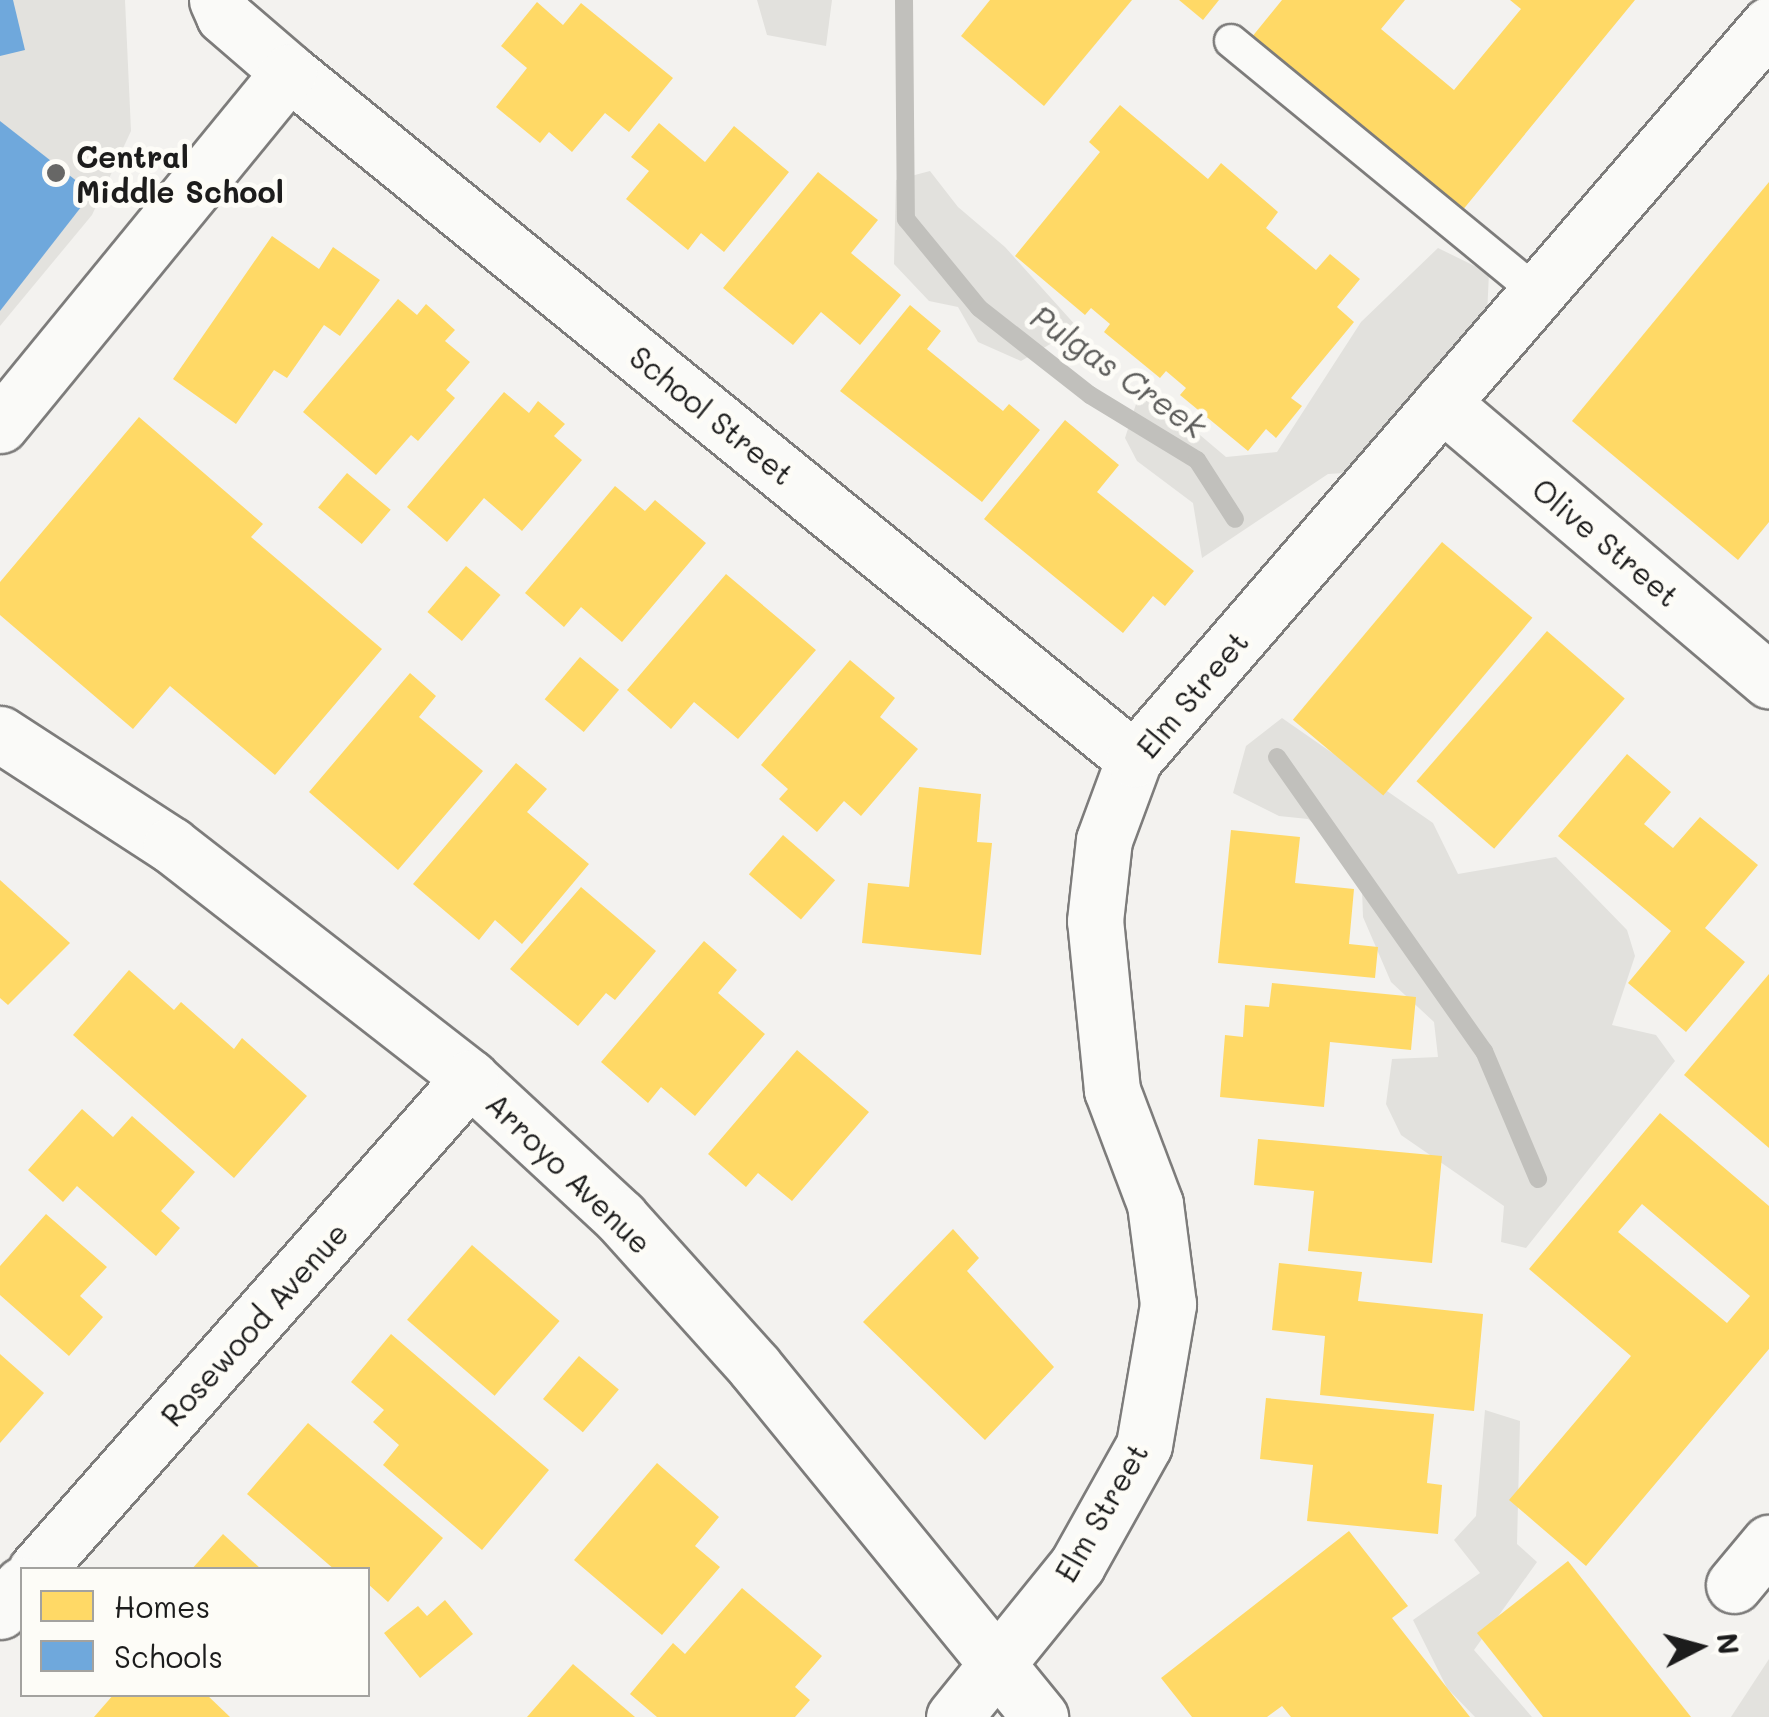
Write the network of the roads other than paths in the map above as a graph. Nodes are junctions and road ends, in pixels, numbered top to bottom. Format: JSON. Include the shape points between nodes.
{"nodes":[{"id":1,"x":216,"y":0,"type":"edge"},
{"id":2,"x":1769,"y":25,"type":"edge"},
{"id":3,"x":1230,"y":41,"type":"dead end"},
{"id":4,"x":289,"y":72,"type":"junction"},
{"id":5,"x":1538,"y":293,"type":"junction"},
{"id":6,"x":1442,"y":403,"type":"junction"},
{"id":7,"x":0,"y":425,"type":"edge"},
{"id":8,"x":1769,"y":680,"type":"edge"},
{"id":9,"x":0,"y":734,"type":"edge"},
{"id":10,"x":1134,"y":758,"type":"junction"},
{"id":11,"x":470,"y":1078,"type":"junction"},
{"id":12,"x":1769,"y":1542,"type":"edge"},
{"id":13,"x":39,"y":1567,"type":"edge"},
{"id":14,"x":1734,"y":1585,"type":"dead end"},
{"id":15,"x":20,"y":1587,"type":"edge"},
{"id":16,"x":0,"y":1611,"type":"edge"},
{"id":17,"x":1000,"y":1665,"type":"junction"},
{"id":18,"x":954,"y":1717,"type":"edge"},
{"id":19,"x":1040,"y":1717,"type":"edge"}],
"edges":[{"from":1,"to":4,"type":"street","name":"School Street","via":[[224,16]]},
{"from":2,"to":5,"type":"street","name":"Elm Street"},
{"from":3,"to":5,"type":"lane"},
{"from":4,"to":7,"type":"street"},
{"from":4,"to":10,"type":"street","name":"School Street"},
{"from":5,"to":6,"type":"street","name":"Elm Street"},
{"from":6,"to":8,"type":"street","name":"Olive Street"},
{"from":6,"to":10,"type":"street","name":"Elm Street"},
{"from":9,"to":11,"type":"street","name":"Arroyo Avenue","via":[[171,845]]},
{"from":10,"to":17,"type":"street","name":"Elm Street","via":[[1104,840],[1095,921],[1112,1090],[1155,1204],[1168,1304],[1144,1445],[1077,1566]]},
{"from":11,"to":13,"type":"street","name":"Rosewood Avenue"},
{"from":11,"to":17,"type":"street","name":"Arroyo Avenue","via":[[632,1231],[754,1366]]},
{"from":12,"to":14,"type":"street"},
{"from":15,"to":16,"type":"street"},
{"from":17,"to":18,"type":"street","name":"Elm Street"},
{"from":17,"to":19,"type":"street","name":"Arroyo Avenue"}]}
